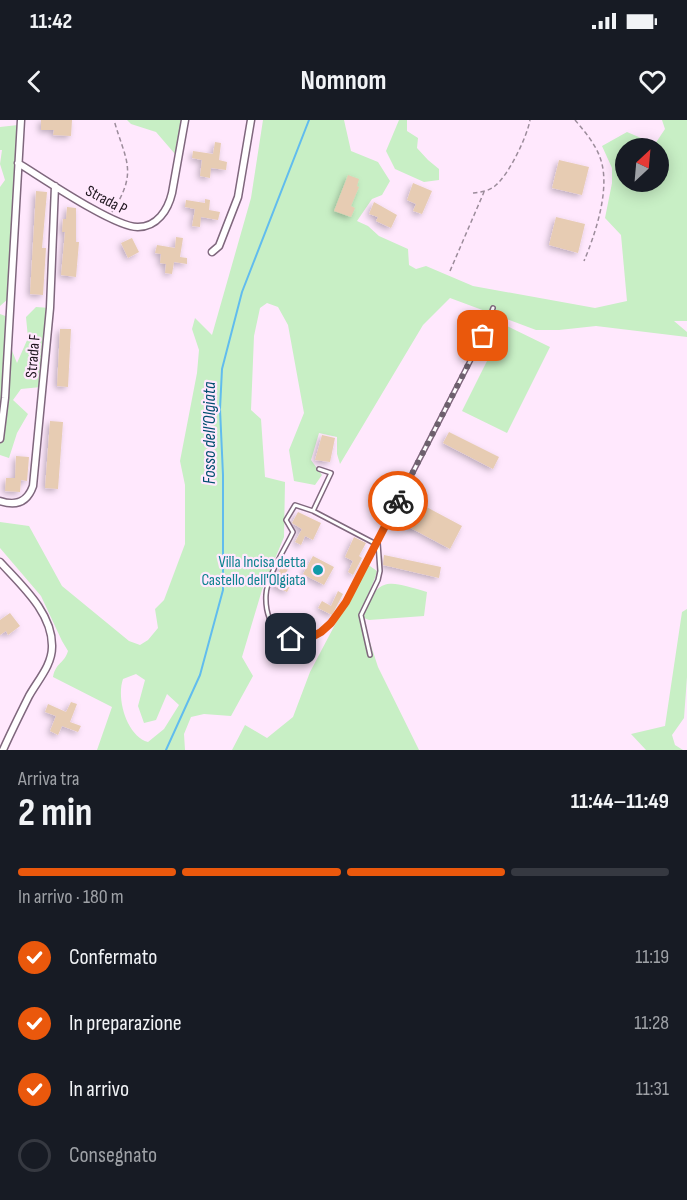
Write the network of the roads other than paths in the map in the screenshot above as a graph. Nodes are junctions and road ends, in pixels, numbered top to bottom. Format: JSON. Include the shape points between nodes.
{"nodes":[{"id":1,"x":21,"y":120,"type":"edge"},
{"id":2,"x":184,"y":120,"type":"edge"},
{"id":3,"x":251,"y":120,"type":"edge"},
{"id":4,"x":18,"y":163,"type":"junction"},
{"id":5,"x":55,"y":186,"type":"junction"},
{"id":6,"x":212,"y":252,"type":"dead end"},
{"id":7,"x":493,"y":308,"type":"dead end"},
{"id":8,"x":0,"y":439,"type":"edge"},
{"id":9,"x":319,"y":469,"type":"dead end"},
{"id":10,"x":0,"y":501,"type":"edge"},
{"id":11,"x":313,"y":511,"type":"junction"},
{"id":12,"x":379,"y":538,"type":"junction"},
{"id":13,"x":376,"y":544,"type":"junction"},
{"id":14,"x":0,"y":562,"type":"edge"},
{"id":15,"x":370,"y":656,"type":"dead end"},
{"id":16,"x":3,"y":750,"type":"edge"}],
"edges":[{"from":1,"to":4,"type":"street","name":"Strada F"},
{"from":2,"to":5,"type":"street","name":"Strada P","via":[[172,194],[164,213],[150,224],[128,226]]},
{"from":3,"to":6,"type":"street","via":[[238,197],[219,246]]},
{"from":4,"to":5,"type":"street","name":"Strada P"},
{"from":4,"to":8,"type":"street","name":"Strada F"},
{"from":5,"to":10,"type":"street","name":"Strada F","via":[[50,308],[33,486],[20,502]]},
{"from":7,"to":12,"type":"lane","via":[[483,336]]},
{"from":9,"to":11,"type":"lane","via":[[331,472]]},
{"from":11,"to":13,"type":"lane"},
{"from":11,"to":13,"type":"lane","via":[[295,505],[286,520],[293,532],[266,594],[267,613],[281,636],[308,639],[331,623]]},
{"from":12,"to":13,"type":"lane"},
{"from":12,"to":15,"type":"lane","via":[[378,580],[361,615]]},
{"from":14,"to":16,"type":"street","via":[[40,609],[50,631],[52,648],[48,666]]}]}
